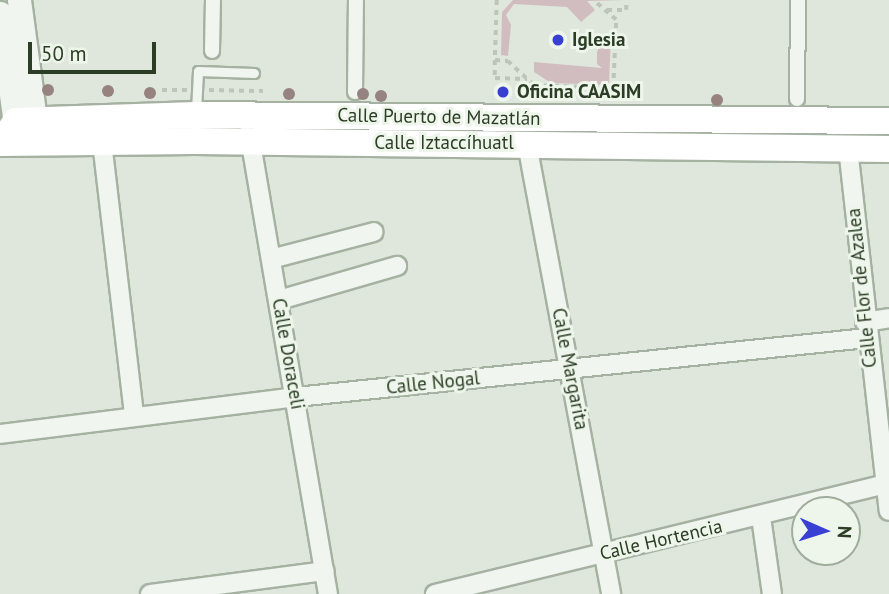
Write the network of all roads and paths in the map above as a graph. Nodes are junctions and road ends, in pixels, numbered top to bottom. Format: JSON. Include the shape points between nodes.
{"nodes":[{"id":1,"x":19,"y":0,"type":"edge"},
{"id":2,"x":213,"y":0,"type":"edge"},
{"id":3,"x":356,"y":0,"type":"edge"},
{"id":4,"x":497,"y":0,"type":"edge"},
{"id":5,"x":593,"y":0,"type":"edge"},
{"id":6,"x":626,"y":0,"type":"edge"},
{"id":7,"x":798,"y":0,"type":"edge"},
{"id":8,"x":605,"y":10,"type":"junction"},
{"id":9,"x":0,"y":13,"type":"edge"},
{"id":10,"x":212,"y":51,"type":"dead end"},
{"id":11,"x":495,"y":60,"type":"junction"},
{"id":12,"x":254,"y":73,"type":"dead end"},
{"id":13,"x":528,"y":79,"type":"junction"},
{"id":14,"x":162,"y":90,"type":"dead end"},
{"id":15,"x":263,"y":91,"type":"dead end"},
{"id":16,"x":355,"y":92,"type":"dead end"},
{"id":17,"x":797,"y":99,"type":"dead end"},
{"id":18,"x":246,"y":114,"type":"junction"},
{"id":19,"x":196,"y":115,"type":"junction"},
{"id":20,"x":628,"y":119,"type":"junction"},
{"id":21,"x":889,"y":121,"type":"edge"},
{"id":22,"x":18,"y":135,"type":"edge"},
{"id":23,"x":102,"y":142,"type":"junction"},
{"id":24,"x":250,"y":142,"type":"junction"},
{"id":25,"x":527,"y":144,"type":"junction"},
{"id":26,"x":629,"y":145,"type":"junction"},
{"id":27,"x":848,"y":148,"type":"junction"},
{"id":28,"x":889,"y":149,"type":"edge"},
{"id":29,"x":374,"y":232,"type":"dead end"},
{"id":30,"x":271,"y":259,"type":"junction"},
{"id":31,"x":397,"y":266,"type":"dead end"},
{"id":32,"x":279,"y":300,"type":"junction"},
{"id":33,"x":889,"y":318,"type":"edge"},
{"id":34,"x":866,"y":330,"type":"junction"},
{"id":35,"x":570,"y":368,"type":"junction"},
{"id":36,"x":296,"y":397,"type":"junction"},
{"id":37,"x":134,"y":415,"type":"junction"},
{"id":38,"x":0,"y":434,"type":"edge"},
{"id":39,"x":886,"y":484,"type":"junction"},
{"id":40,"x":889,"y":507,"type":"edge"},
{"id":41,"x":761,"y":517,"type":"junction"},
{"id":42,"x":604,"y":553,"type":"junction"},
{"id":43,"x":324,"y":571,"type":"junction"},
{"id":44,"x":481,"y":589,"type":"edge"},
{"id":45,"x":150,"y":594,"type":"edge"},
{"id":46,"x":328,"y":594,"type":"edge"},
{"id":47,"x":435,"y":594,"type":"edge"},
{"id":48,"x":611,"y":594,"type":"edge"},
{"id":49,"x":772,"y":594,"type":"edge"}],
"edges":[{"from":1,"to":22,"type":"street"},
{"from":2,"to":10,"type":"street"},
{"from":3,"to":16,"type":"street"},
{"from":4,"to":11,"type":"path"},
{"from":5,"to":8,"type":"path"},
{"from":6,"to":8,"type":"path","via":[[626,10]]},
{"from":7,"to":17,"type":"street"},
{"from":8,"to":13,"type":"path","via":[[616,20],[613,88],[534,85]]},
{"from":9,"to":22,"type":"street"},
{"from":11,"to":13,"type":"path","via":[[508,61]]},
{"from":11,"to":13,"type":"path","via":[[495,78]]},
{"from":12,"to":19,"type":"lane","via":[[198,71]]},
{"from":14,"to":19,"type":"path"},
{"from":15,"to":19,"type":"path"},
{"from":18,"to":19,"type":"main road","name":"Calle Puerto de Mazatlán"},
{"from":18,"to":20,"type":"main road","name":"Calle Puerto de Mazatlán"},
{"from":18,"to":24,"type":"street","name":"Calle Doraceli"},
{"from":19,"to":22,"type":"main road","name":"Calle Puerto de Mazatlán"},
{"from":19,"to":23,"type":"main road","name":"Calle Iztaccíhuatl"},
{"from":19,"to":24,"type":"main road","name":"Calle Iztaccíhuatl"},
{"from":20,"to":21,"type":"main road","name":"Calle Puerto de Mazatlán"},
{"from":20,"to":26,"type":"main road"},
{"from":22,"to":23,"type":"main road","name":"Calle Iztaccíhuatl"},
{"from":23,"to":37,"type":"street"},
{"from":24,"to":25,"type":"main road","name":"Calle Iztaccíhuatl"},
{"from":24,"to":30,"type":"street","name":"Calle Doraceli"},
{"from":25,"to":26,"type":"main road","name":"Calle Iztaccíhuatl"},
{"from":25,"to":35,"type":"street","name":"Calle Margarita"},
{"from":26,"to":27,"type":"main road","name":"Calle Iztaccíhuatl"},
{"from":27,"to":28,"type":"main road","name":"Calle Iztaccíhuatl"},
{"from":27,"to":34,"type":"street","name":"Calle Flor de Azalea"},
{"from":29,"to":30,"type":"street"},
{"from":30,"to":32,"type":"street","name":"Calle Doraceli"},
{"from":31,"to":32,"type":"street"},
{"from":32,"to":36,"type":"street","name":"Calle Doraceli"},
{"from":33,"to":34,"type":"street","name":"Calle Nogal"},
{"from":34,"to":35,"type":"street","name":"Calle Nogal"},
{"from":34,"to":39,"type":"street","name":"Calle Flor de Azalea"},
{"from":35,"to":36,"type":"street","name":"Calle Nogal"},
{"from":35,"to":42,"type":"street","name":"Calle Margarita"},
{"from":36,"to":37,"type":"street","name":"Calle Nogal"},
{"from":36,"to":43,"type":"street","name":"Calle Doraceli"},
{"from":37,"to":38,"type":"street","name":"Calle Nogal"},
{"from":39,"to":40,"type":"street","name":"Calle Flor de Azalea"},
{"from":39,"to":41,"type":"street","name":"Calle Hortencia"},
{"from":41,"to":42,"type":"street","name":"Calle Hortencia"},
{"from":41,"to":49,"type":"street"},
{"from":42,"to":44,"type":"street","name":"Calle Hortencia"},
{"from":42,"to":48,"type":"street","name":"Calle Margarita"},
{"from":43,"to":45,"type":"street"},
{"from":43,"to":46,"type":"street","name":"Calle Doraceli"},
{"from":44,"to":47,"type":"street","name":"Calle Hortencia"}]}
